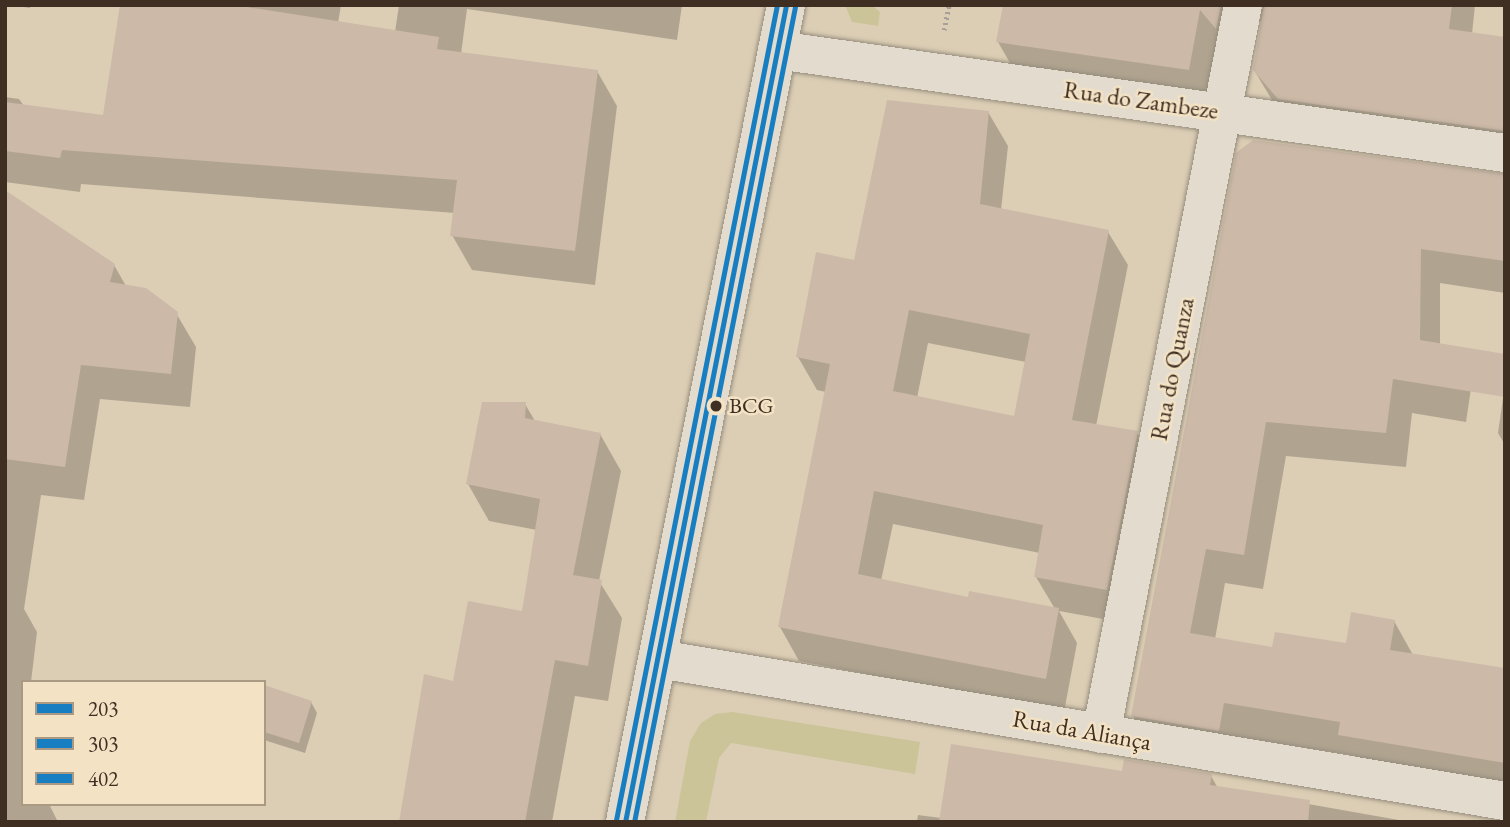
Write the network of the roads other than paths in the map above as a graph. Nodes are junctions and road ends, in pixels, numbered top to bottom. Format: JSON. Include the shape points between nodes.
{"nodes":[{"id":1,"x":786,"y":5,"type":"edge"},
{"id":2,"x":1243,"y":5,"type":"edge"},
{"id":3,"x":777,"y":50,"type":"junction"},
{"id":4,"x":1222,"y":111,"type":"junction"},
{"id":5,"x":1505,"y":153,"type":"edge"},
{"id":6,"x":660,"y":659,"type":"junction"},
{"id":7,"x":1101,"y":734,"type":"junction"},
{"id":8,"x":1505,"y":801,"type":"edge"},
{"id":9,"x":625,"y":822,"type":"edge"}],
"edges":[{"from":1,"to":3,"type":"street"},
{"from":2,"to":4,"type":"street","name":"Rua do Quanza"},
{"from":3,"to":4,"type":"street","name":"Rua do Zambeze"},
{"from":3,"to":6,"type":"street"},
{"from":4,"to":5,"type":"street","name":"Rua do Zambeze"},
{"from":4,"to":7,"type":"street","name":"Rua do Quanza"},
{"from":6,"to":7,"type":"street","name":"Rua da Aliança"},
{"from":6,"to":9,"type":"street"},
{"from":7,"to":8,"type":"street","name":"Rua da Aliança"}]}
